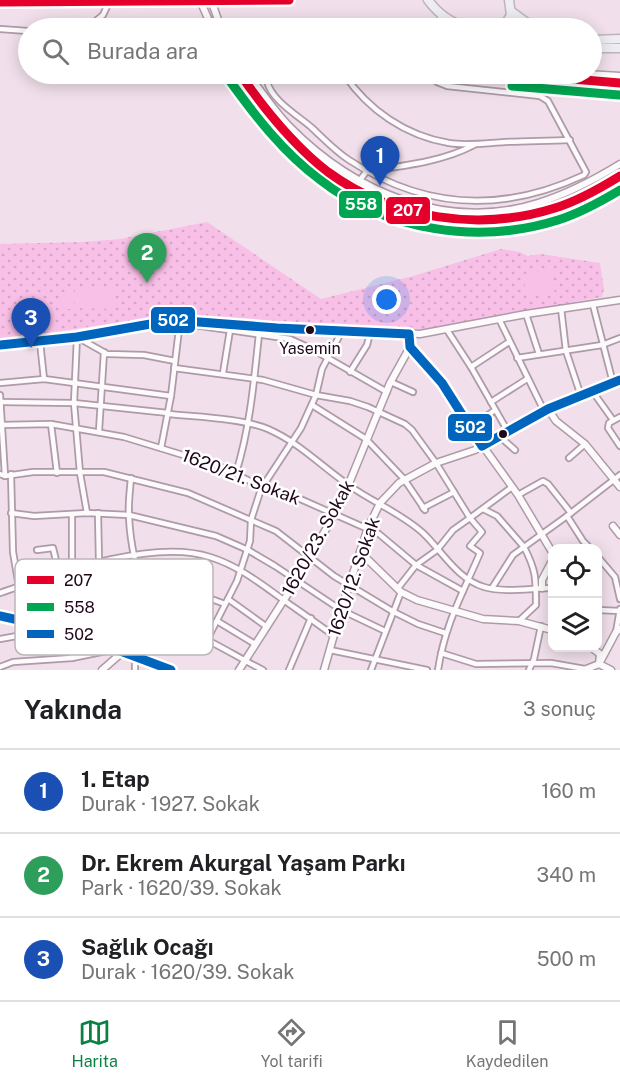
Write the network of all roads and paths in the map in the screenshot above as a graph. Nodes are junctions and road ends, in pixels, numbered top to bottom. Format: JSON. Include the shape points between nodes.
{"nodes":[{"id":1,"x":110,"y":0,"type":"edge"},
{"id":2,"x":200,"y":0,"type":"edge"},
{"id":3,"x":210,"y":0,"type":"edge"},
{"id":4,"x":428,"y":0,"type":"edge"},
{"id":5,"x":509,"y":0,"type":"edge"},
{"id":6,"x":512,"y":12,"type":"junction"},
{"id":7,"x":439,"y":13,"type":"junction"},
{"id":8,"x":99,"y":18,"type":"edge"},
{"id":9,"x":208,"y":18,"type":"edge"},
{"id":10,"x":217,"y":18,"type":"edge"},
{"id":11,"x":441,"y":18,"type":"edge"},
{"id":12,"x":446,"y":18,"type":"edge"},
{"id":13,"x":509,"y":18,"type":"edge"},
{"id":14,"x":520,"y":18,"type":"edge"},
{"id":15,"x":0,"y":30,"type":"edge"},
{"id":16,"x":18,"y":31,"type":"edge"},
{"id":17,"x":620,"y":39,"type":"edge"},
{"id":18,"x":602,"y":40,"type":"edge"},
{"id":19,"x":602,"y":48,"type":"edge"},
{"id":20,"x":620,"y":48,"type":"edge"},
{"id":21,"x":602,"y":75,"type":"edge"},
{"id":22,"x":620,"y":76,"type":"edge"},
{"id":23,"x":602,"y":81,"type":"edge"},
{"id":24,"x":620,"y":83,"type":"edge"},
{"id":25,"x":247,"y":84,"type":"edge"},
{"id":26,"x":255,"y":84,"type":"edge"},
{"id":27,"x":268,"y":84,"type":"edge"},
{"id":28,"x":352,"y":84,"type":"edge"},
{"id":29,"x":442,"y":84,"type":"edge"},
{"id":30,"x":570,"y":140,"type":"junction"},
{"id":31,"x":476,"y":144,"type":"junction"},
{"id":32,"x":620,"y":164,"type":"edge"},
{"id":33,"x":367,"y":171,"type":"junction"},
{"id":34,"x":620,"y":176,"type":"edge"},
{"id":35,"x":359,"y":181,"type":"junction"},
{"id":36,"x":620,"y":300,"type":"edge"},
{"id":37,"x":593,"y":305,"type":"junction"},
{"id":38,"x":561,"y":308,"type":"junction"},
{"id":39,"x":526,"y":314,"type":"junction"},
{"id":40,"x":499,"y":319,"type":"junction"},
{"id":41,"x":180,"y":322,"type":"junction"},
{"id":42,"x":230,"y":330,"type":"junction"},
{"id":43,"x":447,"y":330,"type":"junction"},
{"id":44,"x":342,"y":331,"type":"junction"},
{"id":45,"x":370,"y":333,"type":"junction"},
{"id":46,"x":259,"y":334,"type":"junction"},
{"id":47,"x":409,"y":334,"type":"junction"},
{"id":48,"x":77,"y":337,"type":"junction"},
{"id":49,"x":620,"y":338,"type":"edge"},
{"id":50,"x":40,"y":342,"type":"junction"},
{"id":51,"x":509,"y":342,"type":"junction"},
{"id":52,"x":0,"y":345,"type":"edge"},
{"id":53,"x":602,"y":345,"type":"junction"},
{"id":54,"x":410,"y":347,"type":"junction"},
{"id":55,"x":566,"y":351,"type":"junction"},
{"id":56,"x":104,"y":352,"type":"junction"},
{"id":57,"x":539,"y":354,"type":"junction"},
{"id":58,"x":328,"y":358,"type":"junction"},
{"id":59,"x":517,"y":358,"type":"junction"},
{"id":60,"x":175,"y":361,"type":"junction"},
{"id":61,"x":174,"y":368,"type":"junction"},
{"id":62,"x":471,"y":368,"type":"junction"},
{"id":63,"x":350,"y":372,"type":"junction"},
{"id":64,"x":224,"y":373,"type":"junction"},
{"id":65,"x":254,"y":378,"type":"junction"},
{"id":66,"x":44,"y":379,"type":"junction"},
{"id":67,"x":527,"y":379,"type":"junction"},
{"id":68,"x":620,"y":380,"type":"edge"},
{"id":69,"x":0,"y":382,"type":"edge"},
{"id":70,"x":391,"y":382,"type":"junction"},
{"id":71,"x":74,"y":384,"type":"junction"},
{"id":72,"x":613,"y":384,"type":"junction"},
{"id":73,"x":102,"y":386,"type":"junction"},
{"id":74,"x":387,"y":392,"type":"junction"},
{"id":75,"x":413,"y":392,"type":"dead end"},
{"id":76,"x":593,"y":392,"type":"junction"},
{"id":77,"x":0,"y":395,"type":"edge"},
{"id":78,"x":316,"y":395,"type":"junction"},
{"id":79,"x":171,"y":396,"type":"junction"},
{"id":80,"x":581,"y":396,"type":"junction"},
{"id":81,"x":1,"y":402,"type":"edge"},
{"id":82,"x":491,"y":402,"type":"junction"},
{"id":83,"x":74,"y":403,"type":"junction"},
{"id":84,"x":101,"y":405,"type":"junction"},
{"id":85,"x":312,"y":405,"type":"junction"},
{"id":86,"x":495,"y":410,"type":"junction"},
{"id":87,"x":546,"y":410,"type":"junction"},
{"id":88,"x":378,"y":411,"type":"junction"},
{"id":89,"x":168,"y":413,"type":"junction"},
{"id":90,"x":620,"y":417,"type":"edge"},
{"id":91,"x":613,"y":420,"type":"junction"},
{"id":92,"x":248,"y":423,"type":"junction"},
{"id":93,"x":51,"y":424,"type":"junction"},
{"id":94,"x":1,"y":425,"type":"edge"},
{"id":95,"x":470,"y":428,"type":"junction"},
{"id":96,"x":76,"y":429,"type":"junction"},
{"id":97,"x":507,"y":430,"type":"junction"},
{"id":98,"x":99,"y":431,"type":"junction"},
{"id":99,"x":498,"y":435,"type":"junction"},
{"id":100,"x":366,"y":439,"type":"junction"},
{"id":101,"x":292,"y":441,"type":"junction"},
{"id":102,"x":585,"y":444,"type":"junction"},
{"id":103,"x":482,"y":446,"type":"junction"},
{"id":104,"x":620,"y":446,"type":"edge"},
{"id":105,"x":161,"y":448,"type":"junction"},
{"id":106,"x":515,"y":450,"type":"dead end"},
{"id":107,"x":569,"y":458,"type":"dead end"},
{"id":108,"x":436,"y":463,"type":"junction"},
{"id":109,"x":57,"y":473,"type":"junction"},
{"id":110,"x":80,"y":473,"type":"junction"},
{"id":111,"x":236,"y":473,"type":"junction"},
{"id":112,"x":11,"y":474,"type":"junction"},
{"id":113,"x":2,"y":475,"type":"edge"},
{"id":114,"x":620,"y":475,"type":"edge"},
{"id":115,"x":131,"y":478,"type":"junction"},
{"id":116,"x":404,"y":479,"type":"junction"},
{"id":117,"x":614,"y":481,"type":"junction"},
{"id":118,"x":349,"y":486,"type":"junction"},
{"id":119,"x":512,"y":487,"type":"junction"},
{"id":120,"x":620,"y":487,"type":"edge"},
{"id":121,"x":261,"y":489,"type":"junction"},
{"id":122,"x":454,"y":492,"type":"junction"},
{"id":123,"x":518,"y":495,"type":"junction"},
{"id":124,"x":380,"y":503,"type":"junction"},
{"id":125,"x":483,"y":509,"type":"junction"},
{"id":126,"x":11,"y":513,"type":"junction"},
{"id":127,"x":87,"y":513,"type":"junction"},
{"id":128,"x":98,"y":513,"type":"junction"},
{"id":129,"x":72,"y":514,"type":"junction"},
{"id":130,"x":333,"y":514,"type":"junction"},
{"id":131,"x":569,"y":514,"type":"junction"},
{"id":132,"x":129,"y":515,"type":"junction"},
{"id":133,"x":470,"y":518,"type":"junction"},
{"id":134,"x":250,"y":520,"type":"junction"},
{"id":135,"x":613,"y":525,"type":"dead end"},
{"id":136,"x":368,"y":528,"type":"junction"},
{"id":137,"x":541,"y":533,"type":"junction"},
{"id":138,"x":620,"y":536,"type":"edge"},
{"id":139,"x":587,"y":544,"type":"edge"},
{"id":140,"x":548,"y":545,"type":"edge"},
{"id":141,"x":524,"y":547,"type":"junction"},
{"id":142,"x":37,"y":550,"type":"dead end"},
{"id":143,"x":248,"y":550,"type":"junction"},
{"id":144,"x":436,"y":550,"type":"junction"},
{"id":145,"x":360,"y":552,"type":"junction"},
{"id":146,"x":134,"y":556,"type":"junction"},
{"id":147,"x":309,"y":558,"type":"junction"},
{"id":148,"x":56,"y":559,"type":"edge"},
{"id":149,"x":72,"y":559,"type":"edge"},
{"id":150,"x":99,"y":559,"type":"edge"},
{"id":151,"x":116,"y":559,"type":"edge"},
{"id":152,"x":135,"y":559,"type":"edge"},
{"id":153,"x":602,"y":562,"type":"edge"},
{"id":154,"x":15,"y":563,"type":"edge"},
{"id":155,"x":416,"y":565,"type":"junction"},
{"id":156,"x":548,"y":569,"type":"edge"},
{"id":157,"x":241,"y":570,"type":"junction"},
{"id":158,"x":469,"y":579,"type":"junction"},
{"id":159,"x":296,"y":580,"type":"junction"},
{"id":160,"x":349,"y":585,"type":"junction"},
{"id":161,"x":15,"y":587,"type":"edge"},
{"id":162,"x":492,"y":588,"type":"junction"},
{"id":163,"x":539,"y":588,"type":"junction"},
{"id":164,"x":548,"y":588,"type":"edge"},
{"id":165,"x":399,"y":590,"type":"junction"},
{"id":166,"x":463,"y":591,"type":"junction"},
{"id":167,"x":0,"y":593,"type":"edge"},
{"id":168,"x":228,"y":598,"type":"junction"},
{"id":169,"x":283,"y":599,"type":"junction"},
{"id":170,"x":620,"y":599,"type":"edge"},
{"id":171,"x":213,"y":600,"type":"edge"},
{"id":172,"x":225,"y":604,"type":"junction"},
{"id":173,"x":340,"y":610,"type":"junction"},
{"id":174,"x":453,"y":610,"type":"junction"},
{"id":175,"x":602,"y":610,"type":"edge"},
{"id":176,"x":620,"y":610,"type":"edge"},
{"id":177,"x":392,"y":611,"type":"junction"},
{"id":178,"x":0,"y":616,"type":"edge"},
{"id":179,"x":311,"y":618,"type":"junction"},
{"id":180,"x":15,"y":619,"type":"edge"},
{"id":181,"x":217,"y":621,"type":"junction"},
{"id":182,"x":519,"y":621,"type":"junction"},
{"id":183,"x":541,"y":626,"type":"junction"},
{"id":184,"x":267,"y":627,"type":"junction"},
{"id":185,"x":213,"y":629,"type":"edge"},
{"id":186,"x":548,"y":629,"type":"edge"},
{"id":187,"x":385,"y":631,"type":"junction"},
{"id":188,"x":618,"y":631,"type":"edge"},
{"id":189,"x":445,"y":633,"type":"junction"},
{"id":190,"x":15,"y":636,"type":"edge"},
{"id":191,"x":334,"y":636,"type":"junction"},
{"id":192,"x":0,"y":639,"type":"edge"},
{"id":193,"x":213,"y":643,"type":"edge"},
{"id":194,"x":255,"y":644,"type":"junction"},
{"id":195,"x":330,"y":650,"type":"junction"},
{"id":196,"x":597,"y":652,"type":"edge"},
{"id":197,"x":441,"y":653,"type":"junction"},
{"id":198,"x":72,"y":655,"type":"edge"},
{"id":199,"x":87,"y":655,"type":"edge"},
{"id":200,"x":118,"y":655,"type":"edge"},
{"id":201,"x":135,"y":655,"type":"joint"},
{"id":202,"x":72,"y":658,"type":"junction"},
{"id":203,"x":374,"y":660,"type":"junction"},
{"id":204,"x":245,"y":661,"type":"junction"},
{"id":205,"x":532,"y":663,"type":"junction"},
{"id":206,"x":0,"y":667,"type":"edge"},
{"id":207,"x":605,"y":668,"type":"edge"},
{"id":208,"x":102,"y":670,"type":"edge"},
{"id":209,"x":135,"y":670,"type":"edge"},
{"id":210,"x":171,"y":670,"type":"edge"},
{"id":211,"x":240,"y":670,"type":"edge"},
{"id":212,"x":263,"y":670,"type":"edge"},
{"id":213,"x":289,"y":670,"type":"edge"},
{"id":214,"x":324,"y":670,"type":"edge"},
{"id":215,"x":371,"y":670,"type":"edge"},
{"id":216,"x":426,"y":670,"type":"edge"},
{"id":217,"x":438,"y":670,"type":"edge"},
{"id":218,"x":529,"y":670,"type":"edge"},
{"id":219,"x":585,"y":670,"type":"edge"}],
"edges":[{"from":1,"to":8,"type":"street"},
{"from":2,"to":9,"type":"street"},
{"from":3,"to":10,"type":"street"},
{"from":4,"to":7,"type":"highway"},
{"from":5,"to":6,"type":"highway"},
{"from":6,"to":13,"type":"highway"},
{"from":6,"to":14,"type":"highway"},
{"from":7,"to":11,"type":"street"},
{"from":7,"to":12,"type":"highway"},
{"from":15,"to":16,"type":"street"},
{"from":17,"to":18,"type":"highway"},
{"from":19,"to":20,"type":"highway"},
{"from":21,"to":22,"type":"street"},
{"from":23,"to":24,"type":"street"},
{"from":25,"to":34,"type":"street","via":[[265,110],[324,169],[379,201],[414,214],[468,221],[510,219],[564,204]]},
{"from":26,"to":35,"type":"street","via":[[297,133]]},
{"from":27,"to":33,"type":"street","via":[[284,104],[347,159]]},
{"from":28,"to":31,"type":"street","via":[[375,109],[402,128],[452,144]]},
{"from":29,"to":30,"type":"street","via":[[540,96],[548,101]]},
{"from":30,"to":31,"type":"street"},
{"from":30,"to":33,"type":"street","via":[[584,174],[524,197],[478,201],[444,198],[420,193]]},
{"from":31,"to":33,"type":"street","via":[[443,157]]},
{"from":32,"to":35,"type":"street","via":[[554,198],[489,213],[418,206]]},
{"from":33,"to":35,"type":"street"},
{"from":36,"to":37,"type":"street"},
{"from":37,"to":38,"type":"street"},
{"from":37,"to":53,"type":"street"},
{"from":38,"to":39,"type":"street"},
{"from":38,"to":55,"type":"street"},
{"from":39,"to":40,"type":"street"},
{"from":39,"to":57,"type":"street"},
{"from":40,"to":43,"type":"street"},
{"from":40,"to":51,"type":"street"},
{"from":41,"to":42,"type":"street"},
{"from":41,"to":44,"type":"street"},
{"from":41,"to":48,"type":"street"},
{"from":41,"to":60,"type":"street"},
{"from":42,"to":46,"type":"street"},
{"from":42,"to":64,"type":"street"},
{"from":43,"to":47,"type":"street"},
{"from":43,"to":62,"type":"street"},
{"from":44,"to":45,"type":"street"},
{"from":44,"to":58,"type":"street"},
{"from":45,"to":47,"type":"street"},
{"from":45,"to":63,"type":"street"},
{"from":46,"to":58,"type":"street","via":[[290,339]]},
{"from":46,"to":65,"type":"street"},
{"from":47,"to":54,"type":"street"},
{"from":48,"to":50,"type":"street"},
{"from":48,"to":56,"type":"street"},
{"from":48,"to":71,"type":"street"},
{"from":49,"to":53,"type":"street"},
{"from":50,"to":52,"type":"street"},
{"from":50,"to":66,"type":"street"},
{"from":51,"to":59,"type":"street"},
{"from":51,"to":62,"type":"street"},
{"from":53,"to":55,"type":"street"},
{"from":53,"to":72,"type":"street"},
{"from":54,"to":70,"type":"street","name":"1620/23. Sokak"},
{"from":54,"to":95,"type":"street","via":[[442,383]]},
{"from":55,"to":57,"type":"street"},
{"from":55,"to":80,"type":"street"},
{"from":56,"to":60,"type":"street"},
{"from":56,"to":73,"type":"street"},
{"from":57,"to":59,"type":"street"},
{"from":58,"to":63,"type":"street"},
{"from":58,"to":78,"type":"street"},
{"from":59,"to":67,"type":"street"},
{"from":60,"to":61,"type":"street"},
{"from":61,"to":64,"type":"street"},
{"from":61,"to":79,"type":"street"},
{"from":62,"to":82,"type":"street"},
{"from":63,"to":74,"type":"street"},
{"from":64,"to":65,"type":"street"},
{"from":65,"to":78,"type":"street"},
{"from":65,"to":92,"type":"street"},
{"from":66,"to":69,"type":"street"},
{"from":66,"to":71,"type":"street"},
{"from":67,"to":82,"type":"street"},
{"from":67,"to":87,"type":"street"},
{"from":68,"to":72,"type":"street","name":"1620/12. Sokak"},
{"from":70,"to":74,"type":"street","name":"1620/23. Sokak"},
{"from":70,"to":75,"type":"street"},
{"from":71,"to":73,"type":"street"},
{"from":71,"to":83,"type":"street"},
{"from":72,"to":76,"type":"street","name":"1620/12. Sokak"},
{"from":73,"to":79,"type":"street"},
{"from":73,"to":84,"type":"street"},
{"from":74,"to":88,"type":"street","name":"1620/23. Sokak"},
{"from":76,"to":80,"type":"street","name":"1620/12. Sokak"},
{"from":76,"to":91,"type":"street"},
{"from":77,"to":81,"type":"street"},
{"from":78,"to":85,"type":"street"},
{"from":78,"to":88,"type":"street"},
{"from":79,"to":89,"type":"street"},
{"from":80,"to":87,"type":"street","name":"1620/12. Sokak"},
{"from":81,"to":83,"type":"street"},
{"from":81,"to":94,"type":"street"},
{"from":82,"to":86,"type":"street"},
{"from":83,"to":84,"type":"street"},
{"from":83,"to":96,"type":"street"},
{"from":84,"to":89,"type":"street"},
{"from":84,"to":98,"type":"street"},
{"from":85,"to":100,"type":"street"},
{"from":85,"to":101,"type":"street"},
{"from":86,"to":95,"type":"street"},
{"from":86,"to":97,"type":"street"},
{"from":87,"to":97,"type":"street","name":"1620/12. Sokak"},
{"from":87,"to":102,"type":"street"},
{"from":88,"to":100,"type":"street","name":"1620/23. Sokak"},
{"from":88,"to":108,"type":"street","via":[[412,430]]},
{"from":89,"to":92,"type":"street"},
{"from":89,"to":105,"type":"street"},
{"from":90,"to":91,"type":"street"},
{"from":91,"to":104,"type":"street","via":[[608,428]]},
{"from":92,"to":101,"type":"street"},
{"from":92,"to":111,"type":"street"},
{"from":93,"to":94,"type":"street","name":"1620/21. Sokak"},
{"from":93,"to":96,"type":"street","name":"1620/21. Sokak"},
{"from":93,"to":109,"type":"street"},
{"from":94,"to":113,"type":"street"},
{"from":95,"to":103,"type":"street"},
{"from":96,"to":98,"type":"street","name":"1620/21. Sokak"},
{"from":96,"to":110,"type":"street"},
{"from":97,"to":99,"type":"street","name":"1620/12. Sokak"},
{"from":98,"to":105,"type":"street","name":"1620/21. Sokak"},
{"from":99,"to":103,"type":"street","name":"1620/12. Sokak"},
{"from":99,"to":106,"type":"street"},
{"from":100,"to":116,"type":"street"},
{"from":100,"to":118,"type":"street","name":"1620/23. Sokak"},
{"from":101,"to":118,"type":"street"},
{"from":101,"to":121,"type":"street"},
{"from":102,"to":107,"type":"street"},
{"from":102,"to":117,"type":"street"},
{"from":103,"to":108,"type":"street","name":"1620/12. Sokak"},
{"from":103,"to":119,"type":"street"},
{"from":105,"to":111,"type":"street","name":"1620/21. Sokak"},
{"from":108,"to":116,"type":"street","name":"1620/12. Sokak"},
{"from":108,"to":122,"type":"street"},
{"from":109,"to":110,"type":"street"},
{"from":109,"to":112,"type":"street"},
{"from":110,"to":115,"type":"street","via":[[104,472]]},
{"from":110,"to":127,"type":"street"},
{"from":111,"to":121,"type":"street","name":"1620/21. Sokak"},
{"from":112,"to":113,"type":"street"},
{"from":112,"to":126,"type":"street"},
{"from":114,"to":117,"type":"street"},
{"from":115,"to":132,"type":"street"},
{"from":115,"to":134,"type":"street","via":[[188,493]]},
{"from":116,"to":122,"type":"street","via":[[424,509]]},
{"from":116,"to":124,"type":"street","name":"1620/12. Sokak"},
{"from":117,"to":120,"type":"street"},
{"from":117,"to":131,"type":"street"},
{"from":118,"to":124,"type":"street"},
{"from":118,"to":130,"type":"street","name":"1620/23. Sokak"},
{"from":119,"to":123,"type":"street"},
{"from":119,"to":125,"type":"street"},
{"from":121,"to":130,"type":"street","name":"1620/21. Sokak","via":[[298,498]]},
{"from":121,"to":134,"type":"street"},
{"from":122,"to":133,"type":"street"},
{"from":123,"to":131,"type":"street","via":[[543,481]]},
{"from":123,"to":137,"type":"street"},
{"from":124,"to":136,"type":"street","name":"1620/12. Sokak"},
{"from":124,"to":144,"type":"street","via":[[403,517]]},
{"from":125,"to":133,"type":"street"},
{"from":125,"to":141,"type":"street","via":[[497,516]]},
{"from":126,"to":129,"type":"street"},
{"from":126,"to":154,"type":"street"},
{"from":127,"to":128,"type":"street"},
{"from":127,"to":129,"type":"street"},
{"from":128,"to":132,"type":"street"},
{"from":128,"to":150,"type":"street"},
{"from":129,"to":149,"type":"street"},
{"from":130,"to":136,"type":"street","name":"1620/21. Sokak"},
{"from":130,"to":147,"type":"street","name":"1620/23. Sokak"},
{"from":131,"to":137,"type":"street"},
{"from":131,"to":139,"type":"street"},
{"from":132,"to":143,"type":"street","via":[[216,536]]},
{"from":132,"to":146,"type":"street"},
{"from":133,"to":144,"type":"street"},
{"from":133,"to":158,"type":"street","via":[[482,532],[470,546],[480,553]]},
{"from":134,"to":143,"type":"street"},
{"from":134,"to":147,"type":"street","via":[[276,531]]},
{"from":135,"to":138,"type":"street"},
{"from":136,"to":145,"type":"street","name":"1620/12. Sokak"},
{"from":136,"to":155,"type":"street","name":"1620/21. Sokak"},
{"from":137,"to":140,"type":"street"},
{"from":137,"to":141,"type":"street"},
{"from":141,"to":162,"type":"street","via":[[513,555]]},
{"from":141,"to":163,"type":"street"},
{"from":142,"to":148,"type":"street","via":[[53,548]]},
{"from":143,"to":157,"type":"street"},
{"from":143,"to":159,"type":"street"},
{"from":144,"to":155,"type":"street"},
{"from":144,"to":158,"type":"street"},
{"from":145,"to":160,"type":"street","name":"1620/12. Sokak"},
{"from":145,"to":165,"type":"street"},
{"from":146,"to":151,"type":"street"},
{"from":146,"to":152,"type":"street"},
{"from":146,"to":157,"type":"street","via":[[190,553],[210,556]]},
{"from":147,"to":159,"type":"street","name":"1620/23. Sokak"},
{"from":147,"to":160,"type":"street"},
{"from":153,"to":170,"type":"street","via":[[615,577]]},
{"from":155,"to":165,"type":"street"},
{"from":155,"to":166,"type":"street","name":"1620/21. Sokak"},
{"from":156,"to":163,"type":"street"},
{"from":157,"to":168,"type":"street"},
{"from":157,"to":169,"type":"street"},
{"from":158,"to":162,"type":"street"},
{"from":158,"to":166,"type":"street"},
{"from":159,"to":169,"type":"street","name":"1620/23. Sokak"},
{"from":159,"to":173,"type":"street"},
{"from":160,"to":173,"type":"street","name":"1620/12. Sokak"},
{"from":160,"to":177,"type":"street"},
{"from":161,"to":167,"type":"street"},
{"from":162,"to":163,"type":"street"},
{"from":163,"to":164,"type":"street"},
{"from":163,"to":182,"type":"street","via":[[536,605]]},
{"from":165,"to":174,"type":"street","via":[[417,600]]},
{"from":165,"to":177,"type":"street"},
{"from":166,"to":174,"type":"street"},
{"from":168,"to":172,"type":"street"},
{"from":168,"to":184,"type":"street"},
{"from":169,"to":179,"type":"street"},
{"from":169,"to":184,"type":"street","name":"1620/23. Sokak"},
{"from":171,"to":172,"type":"street"},
{"from":172,"to":181,"type":"street"},
{"from":173,"to":187,"type":"street"},
{"from":173,"to":191,"type":"street","name":"1620/12. Sokak"},
{"from":174,"to":182,"type":"street","via":[[483,619]]},
{"from":174,"to":189,"type":"street"},
{"from":175,"to":176,"type":"street"},
{"from":176,"to":188,"type":"street"},
{"from":177,"to":187,"type":"street"},
{"from":177,"to":189,"type":"street"},
{"from":178,"to":180,"type":"street"},
{"from":179,"to":191,"type":"street"},
{"from":179,"to":213,"type":"street"},
{"from":181,"to":185,"type":"street"},
{"from":181,"to":194,"type":"street"},
{"from":182,"to":183,"type":"street"},
{"from":183,"to":186,"type":"street"},
{"from":183,"to":205,"type":"street"},
{"from":184,"to":194,"type":"street","name":"1620/23. Sokak"},
{"from":187,"to":203,"type":"street"},
{"from":188,"to":207,"type":"street"},
{"from":189,"to":197,"type":"street"},
{"from":190,"to":192,"type":"street"},
{"from":191,"to":195,"type":"street","name":"1620/12. Sokak"},
{"from":193,"to":204,"type":"street"},
{"from":194,"to":204,"type":"street","name":"1620/23. Sokak"},
{"from":195,"to":203,"type":"street"},
{"from":195,"to":214,"type":"street","name":"1620/12. Sokak"},
{"from":196,"to":207,"type":"street"},
{"from":197,"to":205,"type":"street","via":[[476,664]]},
{"from":197,"to":217,"type":"street"},
{"from":198,"to":202,"type":"street"},
{"from":199,"to":202,"type":"street"},
{"from":200,"to":208,"type":"street"},
{"from":201,"to":209,"type":"street"},
{"from":201,"to":210,"type":"street"},
{"from":202,"to":206,"type":"street","via":[[29,660]]},
{"from":203,"to":215,"type":"street"},
{"from":203,"to":216,"type":"street"},
{"from":204,"to":211,"type":"street","name":"1620/23. Sokak"},
{"from":204,"to":212,"type":"street"},
{"from":205,"to":218,"type":"street"},
{"from":205,"to":219,"type":"street"},
{"from":207,"to":219,"type":"street"}]}
